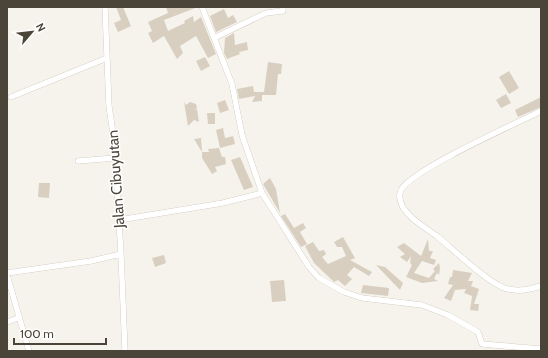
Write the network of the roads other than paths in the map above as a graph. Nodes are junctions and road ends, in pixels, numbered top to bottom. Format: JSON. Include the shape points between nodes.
{"nodes":[{"id":1,"x":105,"y":7,"type":"edge"},
{"id":2,"x":202,"y":7,"type":"edge"},
{"id":3,"x":283,"y":7,"type":"edge"},
{"id":4,"x":214,"y":38,"type":"junction"},
{"id":5,"x":107,"y":58,"type":"junction"},
{"id":6,"x":11,"y":97,"type":"dead end"},
{"id":7,"x":541,"y":111,"type":"edge"},
{"id":8,"x":115,"y":158,"type":"junction"},
{"id":9,"x":78,"y":161,"type":"dead end"},
{"id":10,"x":262,"y":193,"type":"junction"},
{"id":11,"x":119,"y":220,"type":"junction"},
{"id":12,"x":121,"y":254,"type":"junction"},
{"id":13,"x":7,"y":274,"type":"edge"},
{"id":14,"x":541,"y":286,"type":"edge"},
{"id":15,"x":18,"y":318,"type":"junction"},
{"id":16,"x":7,"y":322,"type":"edge"},
{"id":17,"x":541,"y":349,"type":"edge"},
{"id":18,"x":30,"y":351,"type":"edge"},
{"id":19,"x":125,"y":351,"type":"edge"}],
"edges":[{"from":1,"to":5,"type":"street","name":"Jalan Cibuyutan"},
{"from":2,"to":4,"type":"street"},
{"from":3,"to":4,"type":"street","via":[[283,11],[241,23],[234,30]]},
{"from":4,"to":10,"type":"street","via":[[232,84],[242,135]]},
{"from":5,"to":6,"type":"street"},
{"from":5,"to":8,"type":"street","name":"Jalan Cibuyutan"},
{"from":7,"to":14,"type":"street","via":[[436,164],[406,185],[400,197],[403,209],[412,218],[491,281],[507,289],[524,290]]},
{"from":8,"to":9,"type":"street"},
{"from":8,"to":11,"type":"street","name":"Jalan Cibuyutan"},
{"from":10,"to":11,"type":"street"},
{"from":10,"to":17,"type":"street","via":[[309,267],[334,288],[362,298],[408,302],[437,310],[478,332],[482,344]]},
{"from":11,"to":12,"type":"street","name":"Jalan Cibuyutan"},
{"from":12,"to":13,"type":"street"},
{"from":12,"to":19,"type":"street","name":"Jalan Cibuyutan"},
{"from":13,"to":15,"type":"street"},
{"from":15,"to":16,"type":"street"},
{"from":15,"to":18,"type":"street"}]}
